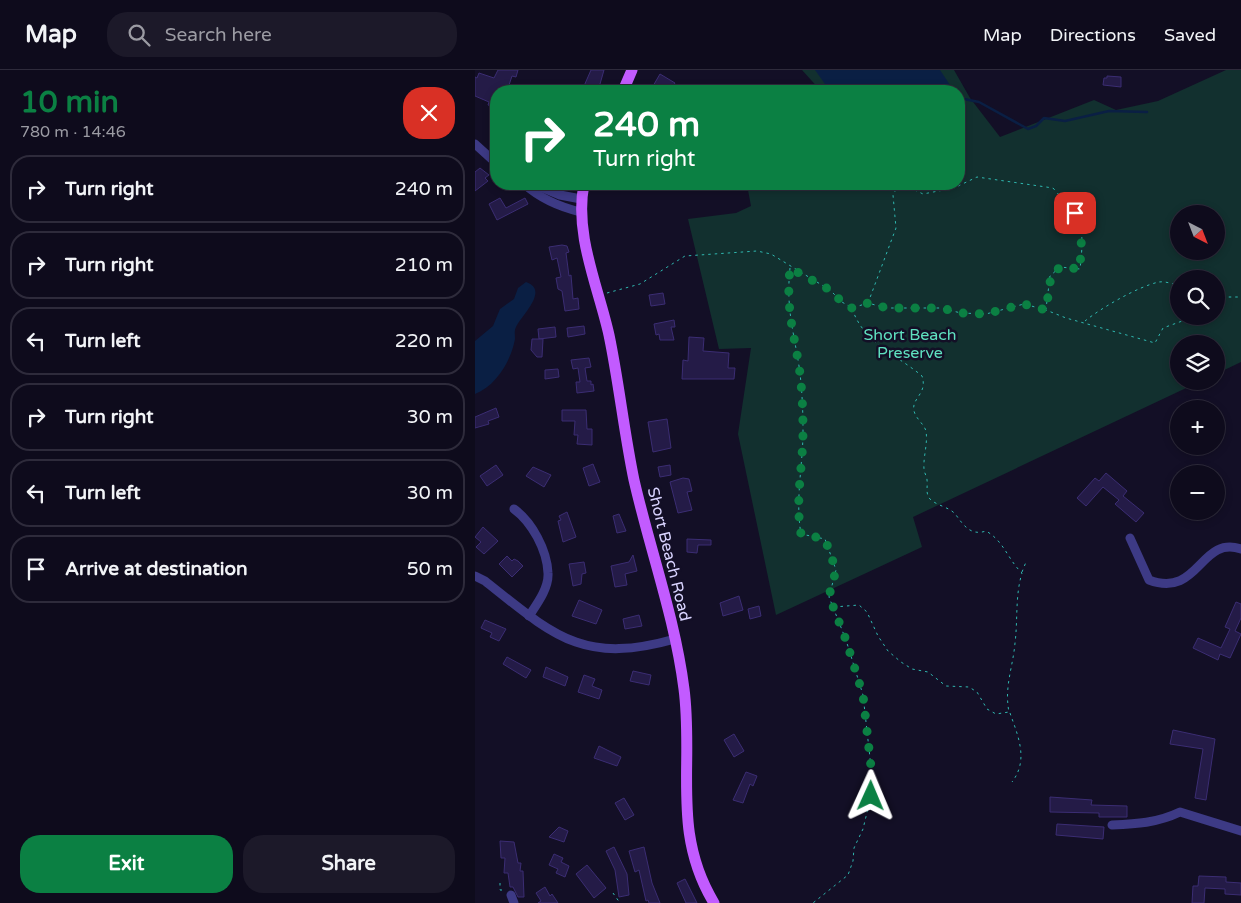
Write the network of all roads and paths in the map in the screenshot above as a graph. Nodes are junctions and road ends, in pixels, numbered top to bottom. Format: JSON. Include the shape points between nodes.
{"nodes":[{"id":1,"x":632,"y":70,"type":"edge"},
{"id":2,"x":626,"y":85,"type":"edge"},
{"id":3,"x":475,"y":144,"type":"edge"},
{"id":4,"x":490,"y":158,"type":"edge"},
{"id":5,"x":965,"y":183,"type":"edge"},
{"id":6,"x":531,"y":190,"type":"edge"},
{"id":7,"x":548,"y":190,"type":"edge"},
{"id":8,"x":583,"y":190,"type":"edge"},
{"id":9,"x":896,"y":190,"type":"edge"},
{"id":10,"x":915,"y":190,"type":"edge"},
{"id":11,"x":944,"y":190,"type":"edge"},
{"id":12,"x":581,"y":199,"type":"junction"},
{"id":13,"x":581,"y":212,"type":"junction"},
{"id":14,"x":790,"y":268,"type":"junction"},
{"id":15,"x":1170,"y":283,"type":"edge"},
{"id":16,"x":598,"y":295,"type":"junction"},
{"id":17,"x":1225,"y":297,"type":"edge"},
{"id":18,"x":1241,"y":297,"type":"edge"},
{"id":19,"x":868,"y":303,"type":"junction"},
{"id":20,"x":852,"y":308,"type":"junction"},
{"id":21,"x":1046,"y":310,"type":"junction"},
{"id":22,"x":1084,"y":322,"type":"junction"},
{"id":23,"x":1171,"y":325,"type":"edge"},
{"id":24,"x":514,"y":509,"type":"dead end"},
{"id":25,"x":1130,"y":538,"type":"dead end"},
{"id":26,"x":1241,"y":550,"type":"edge"},
{"id":27,"x":1026,"y":562,"type":"dead end"},
{"id":28,"x":1022,"y":573,"type":"junction"},
{"id":29,"x":475,"y":576,"type":"edge"},
{"id":30,"x":834,"y":607,"type":"junction"},
{"id":31,"x":529,"y":616,"type":"junction"},
{"id":32,"x":675,"y":639,"type":"junction"},
{"id":33,"x":1009,"y":712,"type":"junction"},
{"id":34,"x":1012,"y":782,"type":"dead end"},
{"id":35,"x":1111,"y":825,"type":"dead end"},
{"id":36,"x":1241,"y":831,"type":"edge"},
{"id":37,"x":613,"y":893,"type":"dead end"},
{"id":38,"x":620,"y":903,"type":"edge"},
{"id":39,"x":714,"y":903,"type":"edge"},
{"id":40,"x":813,"y":903,"type":"edge"}],
"edges":[{"from":1,"to":2,"type":"main road"},
{"from":3,"to":4,"type":"street"},
{"from":5,"to":21,"type":"path","via":[[977,177],[1053,188],[1075,213],[1082,227],[1080,269],[1060,267],[1051,276]]},
{"from":6,"to":13,"type":"street","via":[[555,205]]},
{"from":7,"to":12,"type":"street"},
{"from":8,"to":12,"type":"main road","name":"Short Beach Road"},
{"from":9,"to":19,"type":"path","via":[[893,195],[896,228]]},
{"from":10,"to":11,"type":"path","via":[[923,194]]},
{"from":12,"to":13,"type":"main road","name":"Short Beach Road"},
{"from":13,"to":16,"type":"main road","name":"Short Beach Road"},
{"from":14,"to":16,"type":"path","via":[[771,254],[757,251],[685,256],[640,284]]},
{"from":14,"to":20,"type":"path","via":[[830,290]]},
{"from":14,"to":30,"type":"path","via":[[790,322],[799,367],[803,432],[798,484],[799,524],[801,534],[825,539],[836,570],[829,596]]},
{"from":15,"to":22,"type":"path","via":[[1151,284],[1109,304]]},
{"from":16,"to":32,"type":"main road","name":"Short Beach Road","via":[[617,375],[634,481]]},
{"from":17,"to":18,"type":"path"},
{"from":19,"to":20,"type":"path"},
{"from":19,"to":21,"type":"path","via":[[887,308],[941,308],[985,314],[1024,304]]},
{"from":20,"to":28,"type":"path","via":[[857,321],[876,344],[922,376],[923,388],[914,404],[914,412],[925,428],[924,471],[931,499],[955,513],[973,533],[992,535]]},
{"from":21,"to":22,"type":"path"},
{"from":22,"to":23,"type":"path","via":[[1155,343],[1163,328]]},
{"from":24,"to":31,"type":"street","via":[[533,528],[548,573],[545,588]]},
{"from":25,"to":26,"type":"street","via":[[1149,580],[1163,585],[1180,582],[1219,547]]},
{"from":27,"to":28,"type":"path"},
{"from":28,"to":33,"type":"path","via":[[1007,687]]},
{"from":29,"to":31,"type":"street"},
{"from":30,"to":33,"type":"path","via":[[859,605],[867,612],[888,651],[901,662],[912,669],[927,672],[946,686],[969,687],[977,692],[987,709],[996,714]]},
{"from":30,"to":40,"type":"path","via":[[863,695],[871,796],[848,875]]},
{"from":31,"to":32,"type":"street","via":[[561,638],[593,647],[628,648]]},
{"from":32,"to":39,"type":"main road","name":"Short Beach Road","via":[[686,714],[689,839],[701,877]]},
{"from":33,"to":34,"type":"path","via":[[1021,753],[1020,771]]},
{"from":35,"to":36,"type":"street","via":[[1164,820],[1180,812]]},
{"from":37,"to":38,"type":"path"}]}
